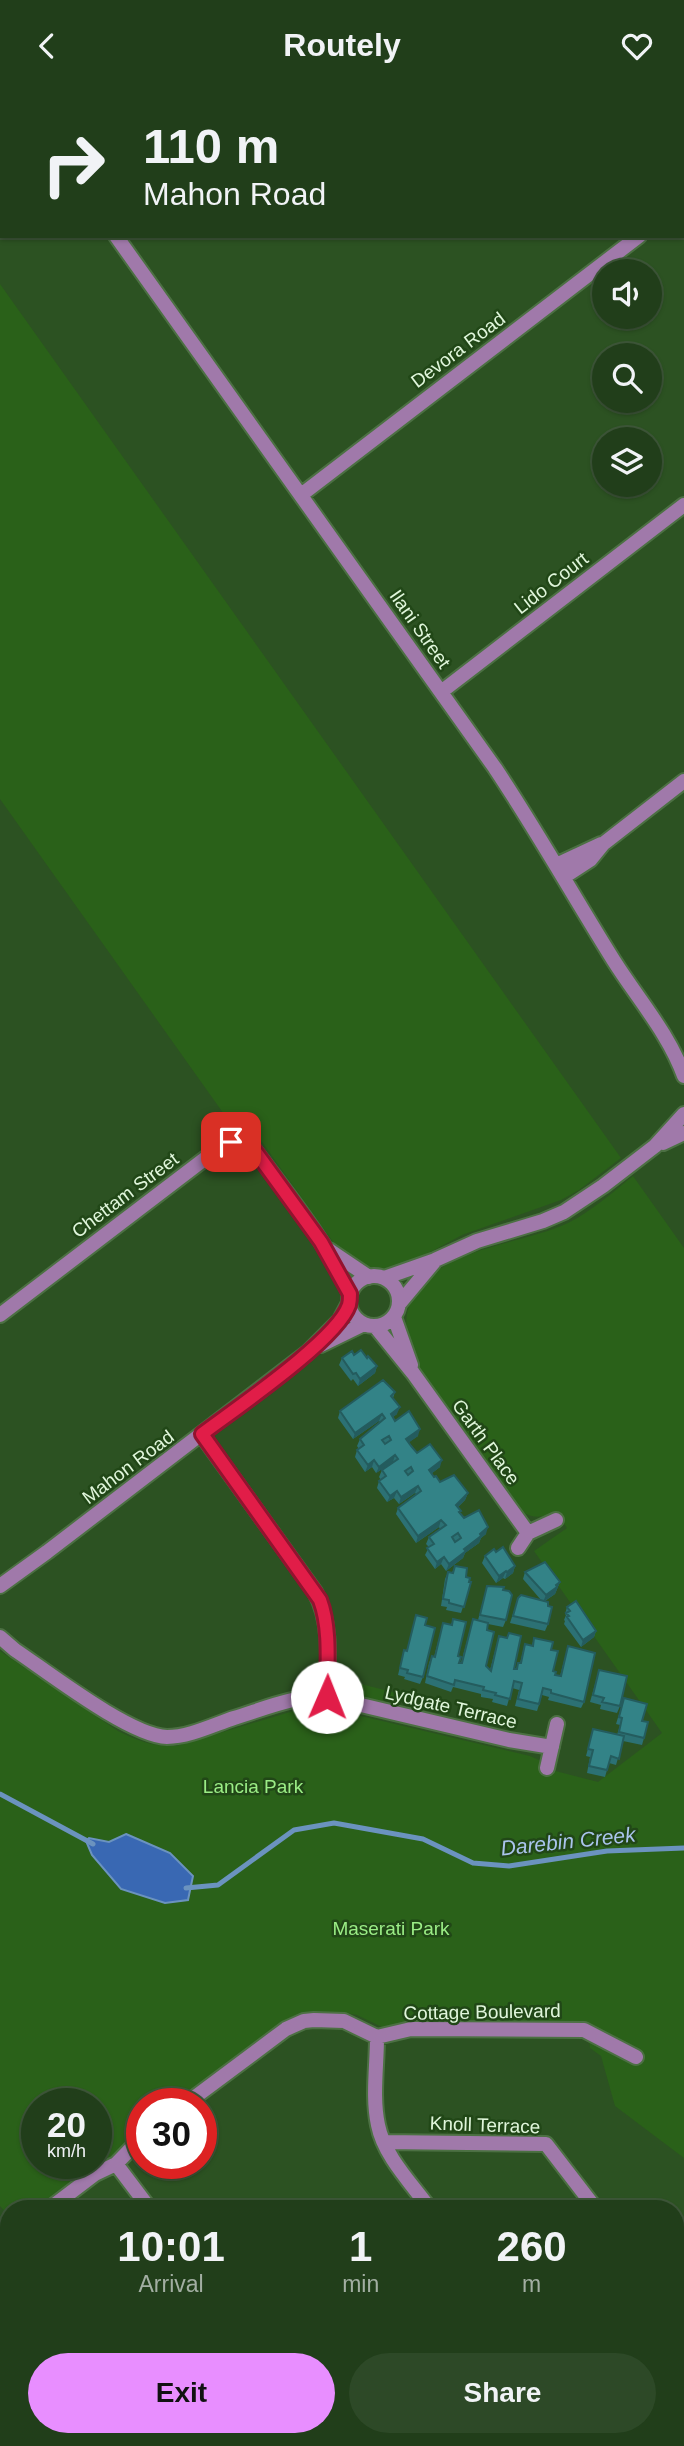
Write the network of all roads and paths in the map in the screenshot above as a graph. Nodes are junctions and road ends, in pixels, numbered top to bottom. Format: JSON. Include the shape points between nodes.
{"nodes":[{"id":1,"x":117,"y":238,"type":"edge"},
{"id":2,"x":636,"y":238,"type":"edge"},
{"id":3,"x":302,"y":495,"type":"junction"},
{"id":4,"x":684,"y":505,"type":"edge"},
{"id":5,"x":441,"y":692,"type":"junction"},
{"id":6,"x":684,"y":781,"type":"edge"},
{"id":7,"x":560,"y":871,"type":"junction"},
{"id":8,"x":680,"y":1058,"type":"edge"},
{"id":9,"x":684,"y":1076,"type":"edge"},
{"id":10,"x":684,"y":1114,"type":"edge"},
{"id":11,"x":684,"y":1133,"type":"edge"},
{"id":12,"x":655,"y":1146,"type":"junction"},
{"id":13,"x":321,"y":1242,"type":"junction"},
{"id":14,"x":435,"y":1261,"type":"junction"},
{"id":15,"x":377,"y":1277,"type":"junction"},
{"id":16,"x":350,"y":1299,"type":"junction"},
{"id":17,"x":397,"y":1311,"type":"junction"},
{"id":18,"x":0,"y":1315,"type":"edge"},
{"id":19,"x":370,"y":1325,"type":"junction"},
{"id":20,"x":311,"y":1350,"type":"junction"},
{"id":21,"x":413,"y":1373,"type":"junction"},
{"id":22,"x":202,"y":1434,"type":"junction"},
{"id":23,"x":556,"y":1520,"type":"dead end"},
{"id":24,"x":528,"y":1533,"type":"junction"},
{"id":25,"x":518,"y":1548,"type":"dead end"},
{"id":26,"x":0,"y":1586,"type":"edge"},
{"id":27,"x":0,"y":1637,"type":"edge"},
{"id":28,"x":327,"y":1697,"type":"junction"},
{"id":29,"x":556,"y":1724,"type":"dead end"},
{"id":30,"x":552,"y":1747,"type":"junction"},
{"id":31,"x":547,"y":1768,"type":"dead end"},
{"id":32,"x":377,"y":2037,"type":"junction"},
{"id":33,"x":636,"y":2057,"type":"dead end"},
{"id":34,"x":207,"y":2088,"type":"edge"},
{"id":35,"x":384,"y":2142,"type":"junction"},
{"id":36,"x":126,"y":2154,"type":"edge"},
{"id":37,"x":116,"y":2164,"type":"junction"},
{"id":38,"x":61,"y":2200,"type":"edge"},
{"id":39,"x":143,"y":2200,"type":"edge"},
{"id":40,"x":423,"y":2200,"type":"edge"},
{"id":41,"x":589,"y":2200,"type":"edge"}],
"edges":[{"from":1,"to":3,"type":"street","name":"Ilani Street"},
{"from":2,"to":3,"type":"street","name":"Devora Road"},
{"from":3,"to":5,"type":"street","name":"Ilani Street"},
{"from":4,"to":5,"type":"street","name":"Lido Court"},
{"from":5,"to":7,"type":"street","name":"Ilani Street"},
{"from":6,"to":7,"type":"street"},
{"from":7,"to":8,"type":"street","name":"Ilani Street","via":[[636,997]]},
{"from":8,"to":9,"type":"street","name":"Ilani Street"},
{"from":10,"to":12,"type":"street"},
{"from":11,"to":12,"type":"street"},
{"from":12,"to":14,"type":"street","via":[[564,1212],[477,1241]]},
{"from":13,"to":15,"type":"street","name":"Chettam Street"},
{"from":13,"to":16,"type":"street","name":"Chettam Street"},
{"from":13,"to":18,"type":"street","name":"Chettam Street","via":[[255,1151],[231,1142]]},
{"from":14,"to":15,"type":"street"},
{"from":14,"to":17,"type":"street"},
{"from":15,"to":16,"type":"street","via":[[358,1283]]},
{"from":15,"to":17,"type":"street","via":[[396,1289]]},
{"from":16,"to":19,"type":"street","via":[[354,1316]]},
{"from":16,"to":20,"type":"street","name":"Mahon Road","via":[[340,1319]]},
{"from":17,"to":19,"type":"street","via":[[383,1325]]},
{"from":17,"to":21,"type":"street","name":"Garth Place"},
{"from":19,"to":20,"type":"street","name":"Mahon Road"},
{"from":19,"to":21,"type":"street","name":"Garth Place"},
{"from":20,"to":22,"type":"street","name":"Mahon Road"},
{"from":21,"to":24,"type":"street","name":"Garth Place"},
{"from":22,"to":26,"type":"street","name":"Mahon Road"},
{"from":22,"to":28,"type":"street","via":[[320,1600]]},
{"from":23,"to":24,"type":"street"},
{"from":24,"to":25,"type":"street"},
{"from":27,"to":28,"type":"street","name":"Lydgate Terrace","via":[[148,1734],[187,1734],[298,1698]]},
{"from":28,"to":30,"type":"street","name":"Lydgate Terrace"},
{"from":29,"to":30,"type":"street"},
{"from":30,"to":31,"type":"street"},
{"from":32,"to":33,"type":"street","name":"Cottage Boulevard","via":[[411,2029],[584,2030]]},
{"from":32,"to":34,"type":"street","via":[[344,2021],[294,2024]]},
{"from":32,"to":35,"type":"street","via":[[376,2110]]},
{"from":35,"to":40,"type":"street"},
{"from":35,"to":41,"type":"street","name":"Knoll Terrace","via":[[546,2144]]},
{"from":36,"to":37,"type":"street"},
{"from":37,"to":38,"type":"street","via":[[94,2174]]},
{"from":37,"to":39,"type":"street"}]}
